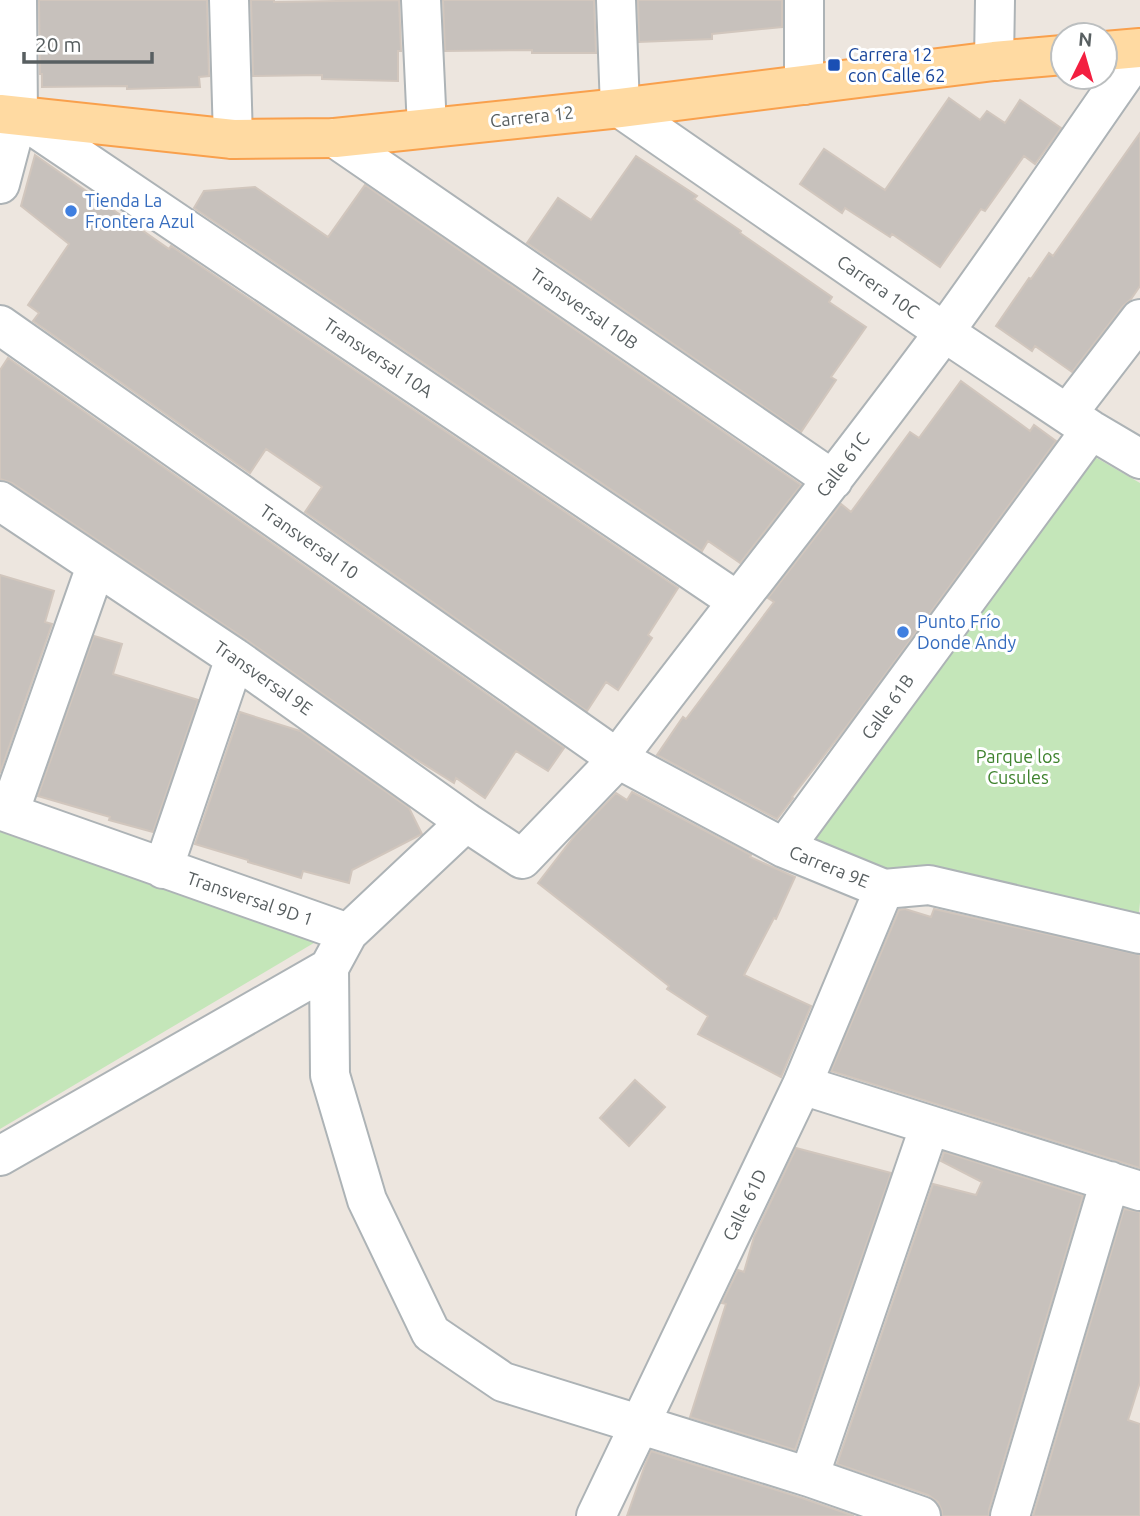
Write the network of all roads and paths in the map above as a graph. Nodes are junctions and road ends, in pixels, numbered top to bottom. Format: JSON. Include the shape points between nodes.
{"nodes":[{"id":1,"x":17,"y":0,"type":"edge"},
{"id":2,"x":229,"y":0,"type":"edge"},
{"id":3,"x":421,"y":0,"type":"edge"},
{"id":4,"x":616,"y":0,"type":"edge"},
{"id":5,"x":804,"y":0,"type":"edge"},
{"id":6,"x":995,"y":0,"type":"edge"},
{"id":7,"x":1140,"y":50,"type":"edge"},
{"id":8,"x":1119,"y":51,"type":"edge"},
{"id":9,"x":1049,"y":56,"type":"edge"},
{"id":10,"x":995,"y":61,"type":"junction"},
{"id":11,"x":804,"y":85,"type":"junction"},
{"id":12,"x":620,"y":108,"type":"junction"},
{"id":13,"x":9,"y":115,"type":"edge"},
{"id":14,"x":426,"y":128,"type":"junction"},
{"id":15,"x":335,"y":138,"type":"junction"},
{"id":16,"x":233,"y":139,"type":"junction"},
{"id":17,"x":0,"y":184,"type":"edge"},
{"id":18,"x":1140,"y":318,"type":"edge"},
{"id":19,"x":0,"y":325,"type":"edge"},
{"id":20,"x":944,"y":332,"type":"junction"},
{"id":21,"x":1079,"y":422,"type":"junction"},
{"id":22,"x":1140,"y":459,"type":"edge"},
{"id":23,"x":833,"y":480,"type":"junction"},
{"id":24,"x":0,"y":501,"type":"edge"},
{"id":25,"x":96,"y":566,"type":"junction"},
{"id":26,"x":737,"y":601,"type":"junction"},
{"id":27,"x":235,"y":658,"type":"junction"},
{"id":28,"x":618,"y":759,"type":"junction"},
{"id":29,"x":4,"y":812,"type":"edge"},
{"id":30,"x":466,"y":822,"type":"junction"},
{"id":31,"x":784,"y":848,"type":"junction"},
{"id":32,"x":522,"y":859,"type":"joint"},
{"id":33,"x":163,"y":869,"type":"junction"},
{"id":34,"x":884,"y":889,"type":"junction"},
{"id":35,"x":348,"y":933,"type":"junction"},
{"id":36,"x":1140,"y":934,"type":"edge"},
{"id":37,"x":329,"y":968,"type":"junction"},
{"id":38,"x":802,"y":1085,"type":"junction"},
{"id":39,"x":930,"y":1125,"type":"junction"},
{"id":40,"x":0,"y":1156,"type":"edge"},
{"id":41,"x":1125,"y":1186,"type":"edge"},
{"id":42,"x":640,"y":1424,"type":"junction"},
{"id":43,"x":809,"y":1477,"type":"junction"},
{"id":44,"x":850,"y":1505,"type":"edge"},
{"id":45,"x":596,"y":1516,"type":"edge"},
{"id":46,"x":921,"y":1516,"type":"edge"},
{"id":47,"x":1010,"y":1516,"type":"edge"}],
"edges":[{"from":1,"to":13,"type":"street"},
{"from":2,"to":16,"type":"street"},
{"from":3,"to":14,"type":"street"},
{"from":4,"to":12,"type":"street"},
{"from":5,"to":11,"type":"street"},
{"from":6,"to":10,"type":"street"},
{"from":7,"to":8,"type":"main road"},
{"from":7,"to":20,"type":"street","name":"Calle 61C"},
{"from":9,"to":10,"type":"main road","name":"Carrera 12"},
{"from":10,"to":11,"type":"main road","name":"Carrera 12"},
{"from":11,"to":12,"type":"main road","name":"Carrera 12"},
{"from":12,"to":14,"type":"main road","name":"Carrera 12"},
{"from":12,"to":20,"type":"street","name":"Carrera 10C"},
{"from":13,"to":16,"type":"main road","name":"Carrera 12"},
{"from":13,"to":17,"type":"street"},
{"from":13,"to":26,"type":"street","name":"Transversal 10A"},
{"from":14,"to":15,"type":"main road","name":"Carrera 12"},
{"from":15,"to":16,"type":"main road","name":"Carrera 12"},
{"from":15,"to":23,"type":"street","name":"Transversal 10B"},
{"from":18,"to":21,"type":"street","name":"Calle 61B"},
{"from":19,"to":28,"type":"street","name":"Transversal 10"},
{"from":20,"to":21,"type":"street","name":"Carrera 10C"},
{"from":20,"to":23,"type":"street","name":"Calle 61C"},
{"from":21,"to":22,"type":"street","name":"Carrera 10C"},
{"from":21,"to":31,"type":"street","name":"Calle 61B"},
{"from":23,"to":26,"type":"street","name":"Calle 61C"},
{"from":24,"to":25,"type":"street","name":"Transversal 9E"},
{"from":25,"to":27,"type":"street","name":"Transversal 9E"},
{"from":25,"to":29,"type":"street"},
{"from":26,"to":28,"type":"street","name":"Calle 61C"},
{"from":27,"to":30,"type":"street","name":"Transversal 9E"},
{"from":27,"to":33,"type":"street"},
{"from":28,"to":31,"type":"street","name":"Carrera 9E"},
{"from":28,"to":32,"type":"street","name":"Calle 61C"},
{"from":29,"to":33,"type":"street","name":"Transversal 9D 1"},
{"from":30,"to":32,"type":"street","name":"Transversal 9E"},
{"from":30,"to":35,"type":"street"},
{"from":31,"to":34,"type":"street","name":"Carrera 9E"},
{"from":33,"to":35,"type":"street","name":"Transversal 9D 1"},
{"from":34,"to":36,"type":"street","name":"Carrera 9E","via":[[929,885]]},
{"from":34,"to":38,"type":"street","name":"Calle 61D"},
{"from":35,"to":37,"type":"street"},
{"from":37,"to":40,"type":"street"},
{"from":37,"to":42,"type":"street","via":[[330,1075],[367,1200],[431,1333],[503,1382]]},
{"from":38,"to":39,"type":"street"},
{"from":38,"to":42,"type":"street","name":"Calle 61D"},
{"from":39,"to":41,"type":"street"},
{"from":39,"to":43,"type":"street"},
{"from":41,"to":47,"type":"street"},
{"from":42,"to":43,"type":"street"},
{"from":42,"to":45,"type":"street","name":"Calle 61D"},
{"from":43,"to":44,"type":"street"},
{"from":44,"to":46,"type":"street"}]}
